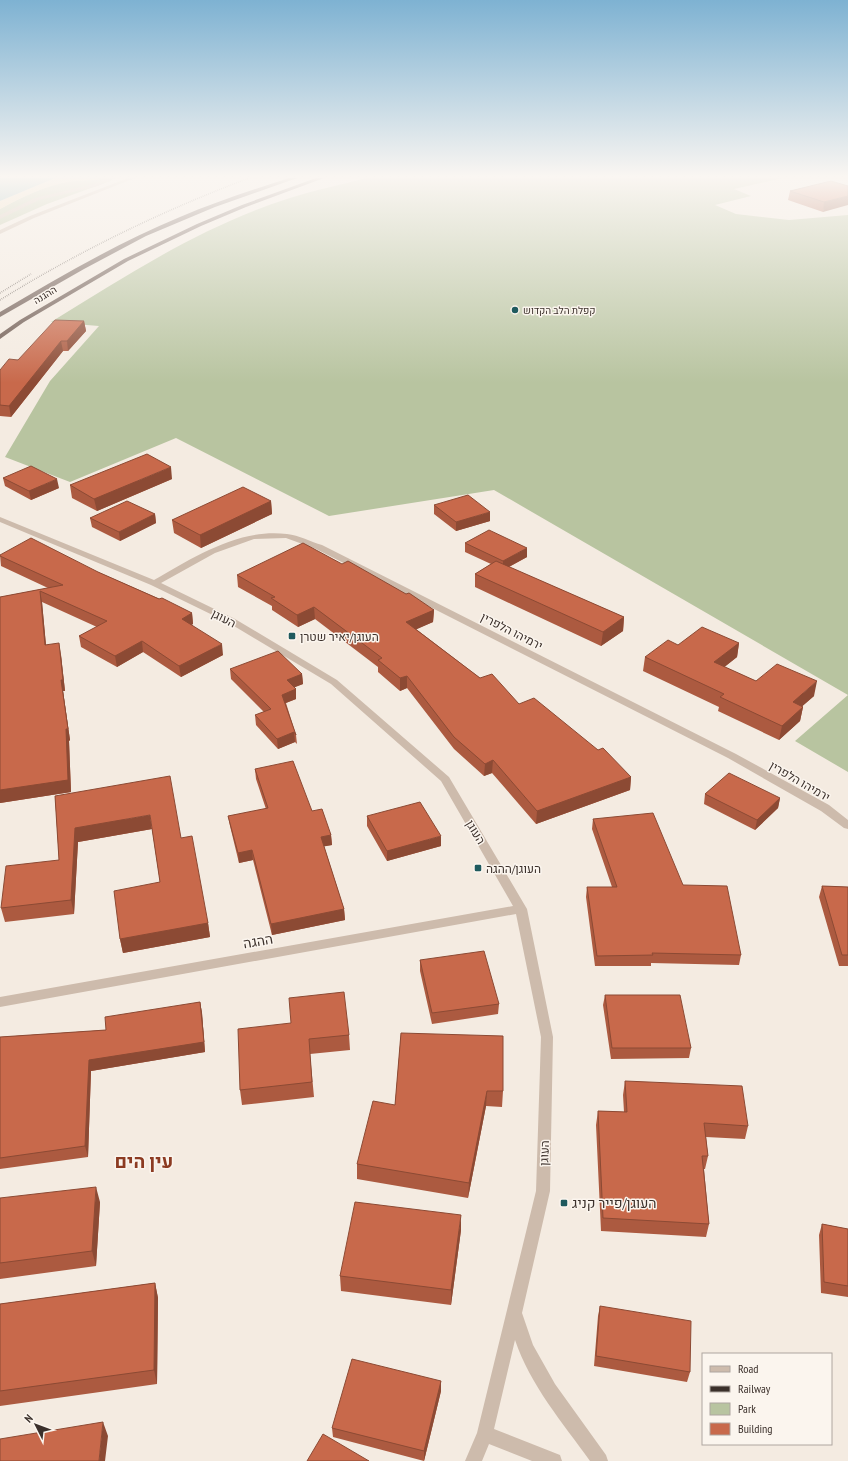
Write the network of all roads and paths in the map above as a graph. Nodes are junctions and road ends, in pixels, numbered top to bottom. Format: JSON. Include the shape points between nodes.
{"nodes":[{"id":1,"x":122,"y":246,"type":"edge"},
{"id":2,"x":155,"y":246,"type":"edge"},
{"id":3,"x":0,"y":316,"type":"edge"},
{"id":4,"x":0,"y":337,"type":"edge"},
{"id":5,"x":0,"y":519,"type":"edge"},
{"id":6,"x":154,"y":583,"type":"junction"},
{"id":7,"x":848,"y":825,"type":"edge"},
{"id":8,"x":521,"y":909,"type":"junction"},
{"id":9,"x":0,"y":1002,"type":"edge"},
{"id":10,"x":514,"y":1313,"type":"junction"},
{"id":11,"x":485,"y":1434,"type":"junction"},
{"id":12,"x":473,"y":1461,"type":"edge"},
{"id":13,"x":554,"y":1461,"type":"edge"},
{"id":14,"x":600,"y":1461,"type":"edge"}],
"edges":[{"from":1,"to":3,"type":"highway","name":"ההגנה","via":[[92,261]]},
{"from":2,"to":4,"type":"highway","name":"ההגנה","via":[[126,260],[22,321]]},
{"from":5,"to":6,"type":"street","name":"העוגן"},
{"from":6,"to":7,"type":"street","name":"ירמיהו הלפרין","via":[[212,551],[253,537],[287,536],[319,547],[732,756],[825,808]]},
{"from":6,"to":8,"type":"street","name":"העוגן","via":[[232,621],[334,682],[445,779]]},
{"from":8,"to":9,"type":"street","name":"ההגה"},
{"from":8,"to":10,"type":"street","name":"העוגן","via":[[548,1037],[543,1191]]},
{"from":10,"to":11,"type":"street","name":"העוגן"},
{"from":10,"to":14,"type":"street","via":[[526,1348],[549,1390]]},
{"from":11,"to":12,"type":"street","name":"העוגן"},
{"from":11,"to":13,"type":"street"}]}
